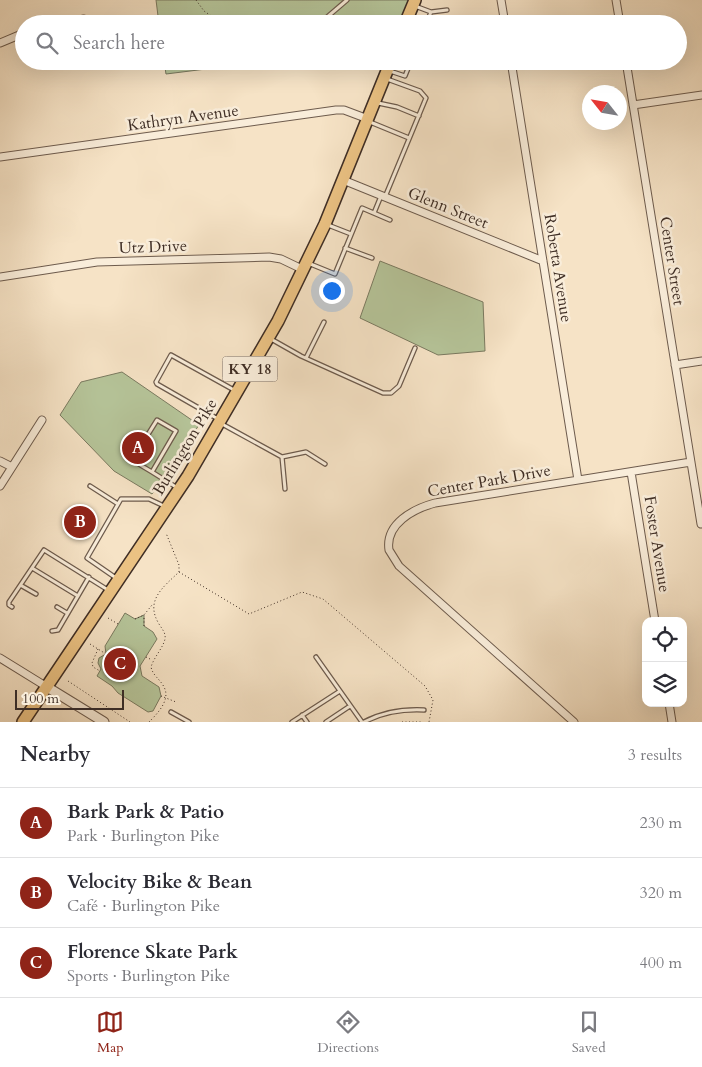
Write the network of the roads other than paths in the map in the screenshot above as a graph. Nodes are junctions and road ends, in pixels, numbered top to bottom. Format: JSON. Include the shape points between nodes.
{"nodes":[{"id":1,"x":347,"y":0,"type":"edge"},
{"id":2,"x":501,"y":0,"type":"edge"},
{"id":3,"x":616,"y":0,"type":"edge"},
{"id":4,"x":414,"y":2,"type":"edge"},
{"id":5,"x":448,"y":10,"type":"dead end"},
{"id":6,"x":431,"y":12,"type":"junction"},
{"id":7,"x":330,"y":15,"type":"edge"},
{"id":8,"x":409,"y":15,"type":"edge"},
{"id":9,"x":430,"y":15,"type":"edge"},
{"id":10,"x":504,"y":15,"type":"edge"},
{"id":11,"x":618,"y":15,"type":"edge"},
{"id":12,"x":15,"y":37,"type":"edge"},
{"id":13,"x":0,"y":43,"type":"edge"},
{"id":14,"x":387,"y":70,"type":"edge"},
{"id":15,"x":388,"y":70,"type":"edge"},
{"id":16,"x":390,"y":70,"type":"edge"},
{"id":17,"x":407,"y":70,"type":"edge"},
{"id":18,"x":512,"y":70,"type":"edge"},
{"id":19,"x":627,"y":70,"type":"edge"},
{"id":20,"x":702,"y":95,"type":"edge"},
{"id":21,"x":375,"y":102,"type":"junction"},
{"id":22,"x":633,"y":105,"type":"junction"},
{"id":23,"x":419,"y":116,"type":"junction"},
{"id":24,"x":367,"y":120,"type":"junction"},
{"id":25,"x":409,"y":138,"type":"junction"},
{"id":26,"x":0,"y":157,"type":"edge"},
{"id":27,"x":343,"y":180,"type":"junction"},
{"id":28,"x":383,"y":196,"type":"junction"},
{"id":29,"x":374,"y":213,"type":"junction"},
{"id":30,"x":390,"y":220,"type":"dead end"},
{"id":31,"x":325,"y":224,"type":"junction"},
{"id":32,"x":351,"y":234,"type":"junction"},
{"id":33,"x":345,"y":248,"type":"junction"},
{"id":34,"x":372,"y":258,"type":"dead end"},
{"id":35,"x":543,"y":261,"type":"junction"},
{"id":36,"x":306,"y":267,"type":"junction"},
{"id":37,"x":0,"y":277,"type":"edge"},
{"id":38,"x":324,"y":322,"type":"dead end"},
{"id":39,"x":268,"y":338,"type":"junction"},
{"id":40,"x":415,"y":348,"type":"dead end"},
{"id":41,"x":306,"y":358,"type":"junction"},
{"id":42,"x":702,"y":361,"type":"edge"},
{"id":43,"x":676,"y":365,"type":"junction"},
{"id":44,"x":237,"y":391,"type":"junction"},
{"id":45,"x":42,"y":420,"type":"dead end"},
{"id":46,"x":220,"y":421,"type":"junction"},
{"id":47,"x":282,"y":458,"type":"junction"},
{"id":48,"x":0,"y":461,"type":"edge"},
{"id":49,"x":691,"y":462,"type":"junction"},
{"id":50,"x":325,"y":464,"type":"dead end"},
{"id":51,"x":12,"y":467,"type":"junction"},
{"id":52,"x":152,"y":472,"type":"junction"},
{"id":53,"x":631,"y":472,"type":"junction"},
{"id":54,"x":578,"y":480,"type":"junction"},
{"id":55,"x":0,"y":486,"type":"edge"},
{"id":56,"x":90,"y":486,"type":"dead end"},
{"id":57,"x":179,"y":489,"type":"junction"},
{"id":58,"x":285,"y":489,"type":"dead end"},
{"id":59,"x":118,"y":504,"type":"junction"},
{"id":60,"x":168,"y":507,"type":"junction"},
{"id":61,"x":701,"y":524,"type":"edge"},
{"id":62,"x":32,"y":568,"type":"junction"},
{"id":63,"x":89,"y":577,"type":"junction"},
{"id":64,"x":119,"y":580,"type":"junction"},
{"id":65,"x":22,"y":586,"type":"junction"},
{"id":66,"x":110,"y":592,"type":"junction"},
{"id":67,"x":36,"y":594,"type":"dead end"},
{"id":68,"x":78,"y":596,"type":"junction"},
{"id":69,"x":12,"y":607,"type":"dead end"},
{"id":70,"x":57,"y":607,"type":"dead end"},
{"id":71,"x":67,"y":613,"type":"junction"},
{"id":72,"x":654,"y":617,"type":"edge"},
{"id":73,"x":52,"y":631,"type":"dead end"},
{"id":74,"x":316,"y":657,"type":"dead end"},
{"id":75,"x":0,"y":658,"type":"edge"},
{"id":76,"x":47,"y":687,"type":"junction"},
{"id":77,"x":340,"y":690,"type":"junction"},
{"id":78,"x":350,"y":706,"type":"junction"},
{"id":79,"x":670,"y":707,"type":"edge"},
{"id":80,"x":424,"y":710,"type":"dead end"},
{"id":81,"x":171,"y":712,"type":"dead end"},
{"id":82,"x":302,"y":715,"type":"junction"},
{"id":83,"x":23,"y":722,"type":"edge"},
{"id":84,"x":104,"y":722,"type":"edge"},
{"id":85,"x":189,"y":722,"type":"edge"},
{"id":86,"x":292,"y":722,"type":"edge"},
{"id":87,"x":307,"y":722,"type":"edge"},
{"id":88,"x":326,"y":722,"type":"edge"},
{"id":89,"x":363,"y":722,"type":"edge"},
{"id":90,"x":574,"y":722,"type":"edge"},
{"id":91,"x":672,"y":722,"type":"edge"}],
"edges":[{"from":1,"to":7,"type":"lane"},
{"from":2,"to":10,"type":"street"},
{"from":3,"to":11,"type":"street"},
{"from":4,"to":6,"type":"lane"},
{"from":4,"to":8,"type":"main road"},
{"from":5,"to":6,"type":"lane"},
{"from":6,"to":9,"type":"lane"},
{"from":12,"to":13,"type":"street"},
{"from":14,"to":21,"type":"main road","name":"Burlington Pike","number":"KY 18"},
{"from":15,"to":23,"type":"lane","via":[[424,94],[426,98]]},
{"from":16,"to":17,"type":"lane","via":[[405,76]]},
{"from":18,"to":35,"type":"street","name":"Roberta Avenue"},
{"from":19,"to":22,"type":"street","name":"Center Street"},
{"from":20,"to":22,"type":"street"},
{"from":21,"to":23,"type":"lane"},
{"from":21,"to":24,"type":"main road","name":"Burlington Pike","number":"KY 18"},
{"from":22,"to":43,"type":"street","name":"Center Street"},
{"from":23,"to":25,"type":"lane"},
{"from":24,"to":25,"type":"lane"},
{"from":24,"to":26,"type":"street","name":"Kathryn Avenue","via":[[336,110]]},
{"from":24,"to":27,"type":"main road","name":"Burlington Pike","number":"KY 18"},
{"from":25,"to":28,"type":"lane"},
{"from":27,"to":28,"type":"street","name":"Glenn Street"},
{"from":27,"to":31,"type":"main road","name":"Burlington Pike","number":"KY 18"},
{"from":28,"to":29,"type":"lane"},
{"from":28,"to":35,"type":"street","name":"Glenn Street"},
{"from":29,"to":30,"type":"lane"},
{"from":29,"to":32,"type":"lane","via":[[362,208]]},
{"from":31,"to":32,"type":"lane"},
{"from":31,"to":36,"type":"main road","name":"Burlington Pike","number":"KY 18"},
{"from":32,"to":33,"type":"lane"},
{"from":33,"to":34,"type":"lane"},
{"from":33,"to":36,"type":"lane","via":[[335,274]]},
{"from":35,"to":54,"type":"street","name":"Roberta Avenue"},
{"from":36,"to":37,"type":"street","name":"Utz Drive","via":[[268,257],[97,262]]},
{"from":36,"to":39,"type":"main road","name":"Burlington Pike","number":"KY 18"},
{"from":38,"to":41,"type":"lane"},
{"from":39,"to":41,"type":"lane"},
{"from":39,"to":44,"type":"main road","name":"Burlington Pike","number":"KY 18"},
{"from":40,"to":41,"type":"lane","via":[[399,386],[391,393],[383,393]]},
{"from":42,"to":43,"type":"street"},
{"from":43,"to":49,"type":"street","name":"Center Street"},
{"from":44,"to":46,"type":"main road","name":"Burlington Pike","number":"KY 18"},
{"from":44,"to":46,"type":"lane","via":[[171,355],[157,384]]},
{"from":45,"to":51,"type":"street"},
{"from":46,"to":47,"type":"lane"},
{"from":46,"to":57,"type":"main road","name":"Burlington Pike","number":"KY 18"},
{"from":47,"to":50,"type":"lane","via":[[306,452]]},
{"from":47,"to":58,"type":"lane"},
{"from":48,"to":51,"type":"street"},
{"from":49,"to":53,"type":"street","name":"Center Park Drive"},
{"from":49,"to":61,"type":"street","name":"Center Street"},
{"from":51,"to":55,"type":"street"},
{"from":52,"to":52,"type":"lane","via":[[176,432],[157,420],[132,460]]},
{"from":52,"to":57,"type":"lane"},
{"from":53,"to":54,"type":"street","name":"Center Park Drive"},
{"from":53,"to":72,"type":"street","name":"Foster Avenue"},
{"from":54,"to":90,"type":"street","name":"Center Park Drive","via":[[424,506],[402,519],[388,543],[399,566]]},
{"from":56,"to":59,"type":"lane"},
{"from":57,"to":60,"type":"main road","name":"Burlington Pike","number":"KY 18"},
{"from":59,"to":60,"type":"lane","via":[[121,499],[149,499]]},
{"from":59,"to":64,"type":"lane","via":[[87,558]]},
{"from":60,"to":64,"type":"main road","name":"Burlington Pike","number":"KY 18"},
{"from":62,"to":63,"type":"lane","via":[[44,550]]},
{"from":62,"to":65,"type":"lane"},
{"from":62,"to":68,"type":"lane"},
{"from":63,"to":66,"type":"lane"},
{"from":63,"to":68,"type":"lane"},
{"from":64,"to":66,"type":"main road","name":"Burlington Pike","number":"KY 18"},
{"from":65,"to":67,"type":"lane"},
{"from":65,"to":69,"type":"lane","via":[[10,602]]},
{"from":66,"to":76,"type":"main road","name":"Burlington Pike","number":"KY 18"},
{"from":68,"to":71,"type":"lane"},
{"from":70,"to":71,"type":"lane"},
{"from":71,"to":73,"type":"lane","via":[[58,630]]},
{"from":74,"to":77,"type":"lane"},
{"from":75,"to":76,"type":"street"},
{"from":76,"to":83,"type":"main road","name":"Burlington Pike","number":"KY 18"},
{"from":76,"to":84,"type":"street"},
{"from":77,"to":78,"type":"lane"},
{"from":77,"to":82,"type":"lane"},
{"from":78,"to":88,"type":"lane"},
{"from":78,"to":89,"type":"lane"},
{"from":79,"to":91,"type":"street"},
{"from":80,"to":89,"type":"lane","via":[[405,709]]},
{"from":81,"to":85,"type":"lane"},
{"from":82,"to":86,"type":"lane"},
{"from":82,"to":87,"type":"lane"}]}
